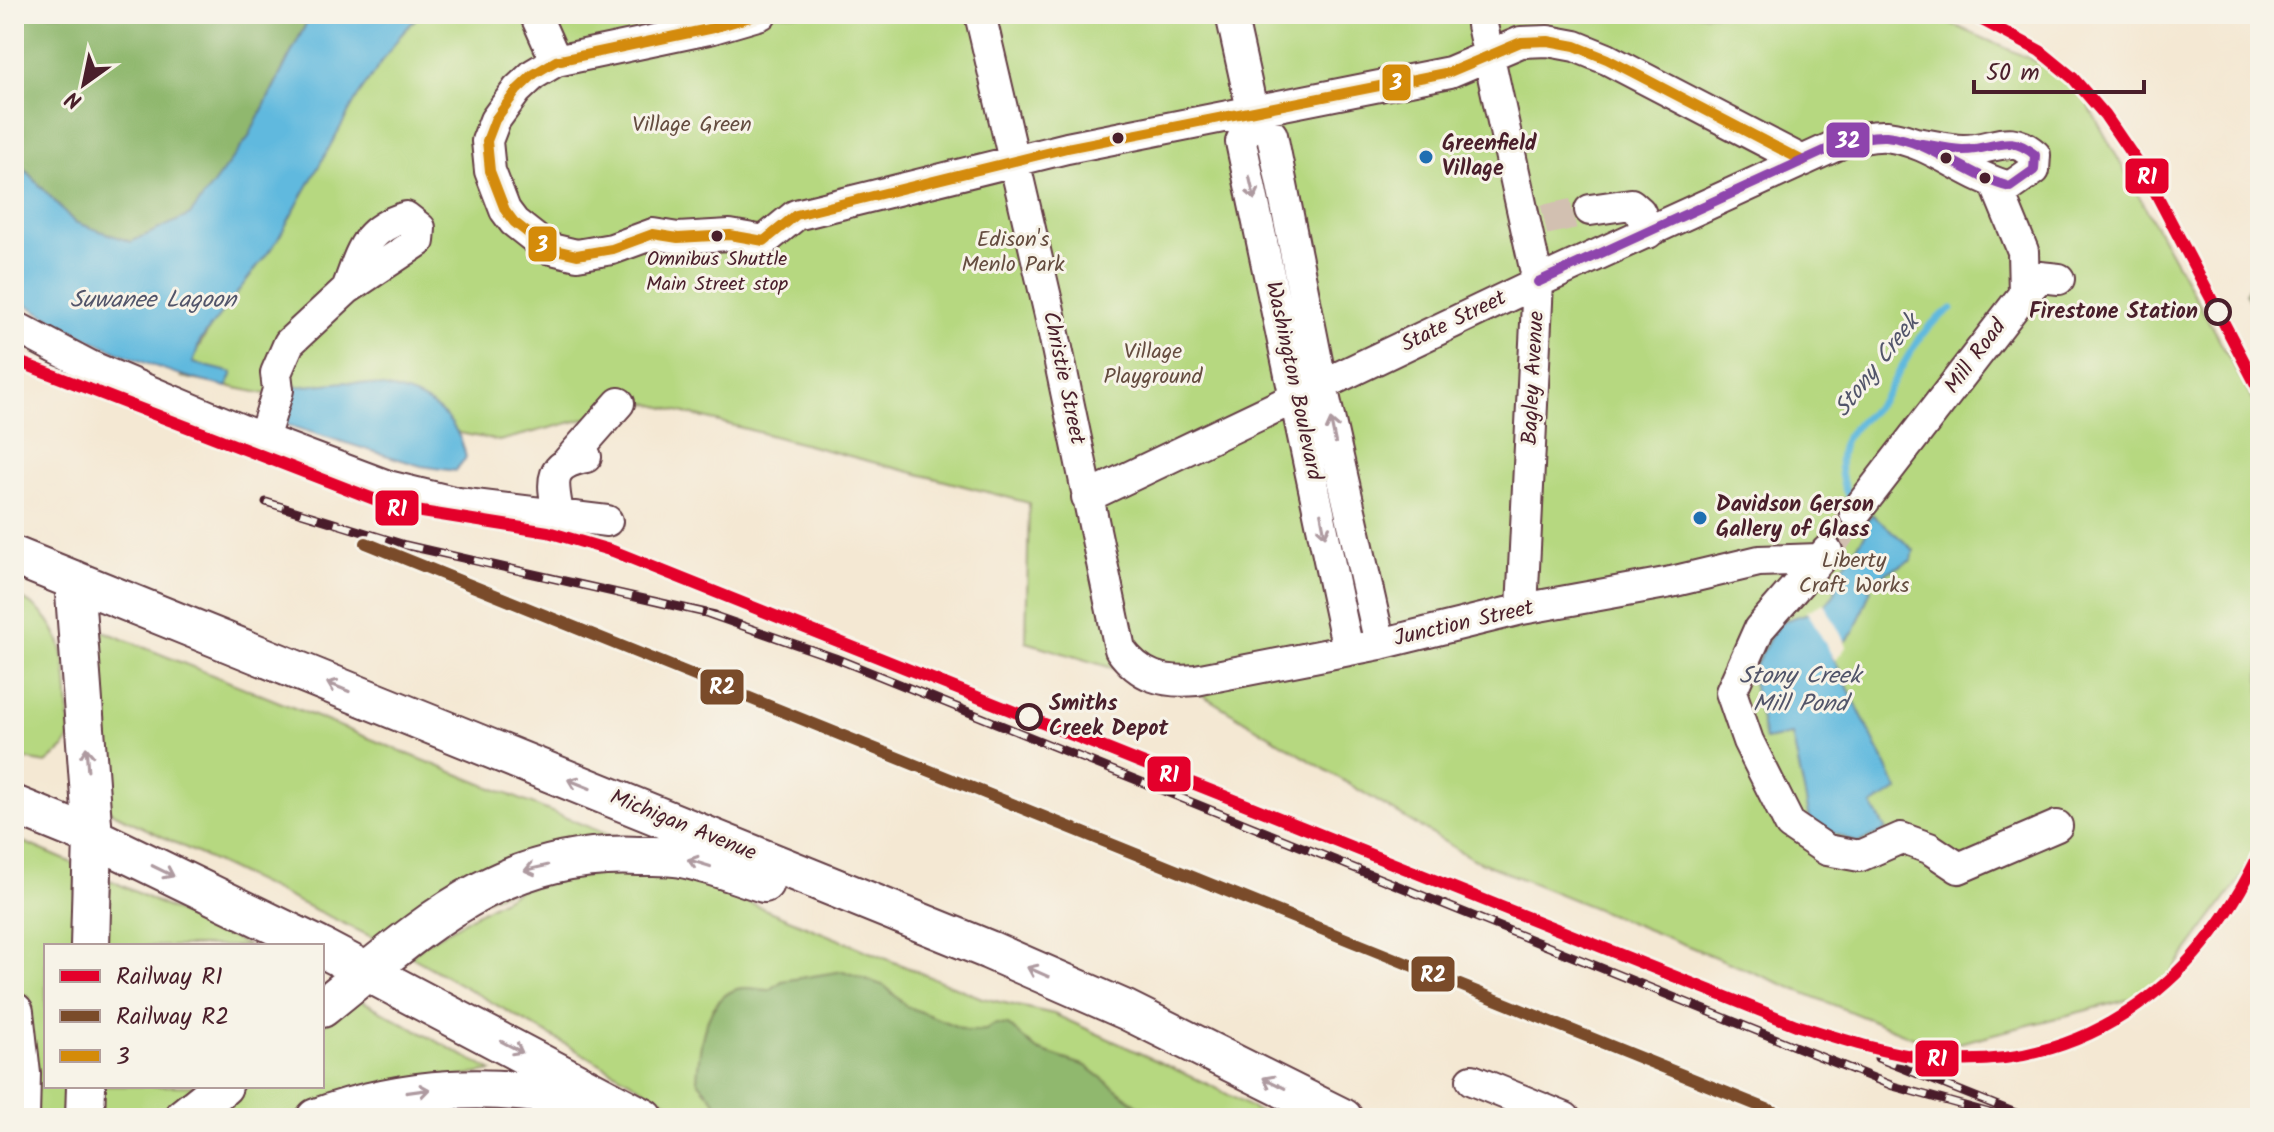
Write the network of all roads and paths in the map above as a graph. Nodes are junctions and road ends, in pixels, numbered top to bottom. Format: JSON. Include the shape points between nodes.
{"nodes":[{"id":1,"x":535,"y":14,"type":"edge"},
{"id":2,"x":761,"y":14,"type":"edge"},
{"id":3,"x":980,"y":14,"type":"edge"},
{"id":4,"x":1231,"y":14,"type":"edge"},
{"id":5,"x":711,"y":21,"type":"edge"},
{"id":6,"x":1482,"y":25,"type":"dead end"},
{"id":7,"x":1488,"y":55,"type":"junction"},
{"id":8,"x":556,"y":61,"type":"junction"},
{"id":9,"x":1253,"y":114,"type":"junction"},
{"id":10,"x":1916,"y":143,"type":"junction"},
{"id":11,"x":1014,"y":160,"type":"junction"},
{"id":12,"x":1803,"y":161,"type":"junction"},
{"id":13,"x":1995,"y":183,"type":"junction"},
{"id":14,"x":1590,"y":210,"type":"tunnel mouth"},
{"id":15,"x":1648,"y":233,"type":"junction"},
{"id":16,"x":2059,"y":279,"type":"dead end"},
{"id":17,"x":1538,"y":282,"type":"junction"},
{"id":18,"x":347,"y":289,"type":"dead end"},
{"id":19,"x":2024,"y":294,"type":"junction"},
{"id":20,"x":14,"y":326,"type":"edge"},
{"id":21,"x":1322,"y":386,"type":"junction"},
{"id":22,"x":1294,"y":398,"type":"junction"},
{"id":23,"x":619,"y":403,"type":"dead end"},
{"id":24,"x":263,"y":439,"type":"junction"},
{"id":25,"x":1087,"y":497,"type":"junction"},
{"id":26,"x":1859,"y":508,"type":"tunnel mouth"},
{"id":27,"x":559,"y":518,"type":"junction"},
{"id":28,"x":607,"y":521,"type":"dead end"},
{"id":29,"x":14,"y":556,"type":"edge"},
{"id":30,"x":74,"y":580,"type":"junction"},
{"id":31,"x":1522,"y":609,"type":"junction"},
{"id":32,"x":1380,"y":644,"type":"junction"},
{"id":33,"x":1120,"y":649,"type":"joint"},
{"id":34,"x":1348,"y":650,"type":"junction"},
{"id":35,"x":14,"y":805,"type":"edge"},
{"id":36,"x":2057,"y":826,"type":"dead end"},
{"id":37,"x":93,"y":837,"type":"junction"},
{"id":38,"x":90,"y":944,"type":"edge"},
{"id":39,"x":314,"y":944,"type":"edge"},
{"id":40,"x":324,"y":949,"type":"edge"},
{"id":41,"x":989,"y":950,"type":"junction"},
{"id":42,"x":369,"y":971,"type":"junction"},
{"id":43,"x":324,"y":1006,"type":"edge"},
{"id":44,"x":14,"y":1012,"type":"edge"},
{"id":45,"x":86,"y":1088,"type":"edge"},
{"id":46,"x":220,"y":1088,"type":"edge"},
{"id":47,"x":636,"y":1113,"type":"edge"},
{"id":48,"x":20,"y":1118,"type":"edge"},
{"id":49,"x":85,"y":1118,"type":"edge"},
{"id":50,"x":183,"y":1118,"type":"edge"},
{"id":51,"x":316,"y":1118,"type":"edge"},
{"id":52,"x":1343,"y":1118,"type":"edge"},
{"id":53,"x":1528,"y":1118,"type":"edge"},
{"id":54,"x":1565,"y":1118,"type":"edge"}],
"edges":[{"from":1,"to":8,"type":"street"},
{"from":2,"to":5,"type":"street"},
{"from":3,"to":11,"type":"street","name":"Christie Street"},
{"from":4,"to":9,"type":"street","name":"Washington Boulevard"},
{"from":5,"to":8,"type":"street"},
{"from":6,"to":7,"type":"street","name":"Bagley Avenue"},
{"from":7,"to":9,"type":"street","via":[[1450,72]]},
{"from":7,"to":12,"type":"street","via":[[1521,42],[1575,46]]},
{"from":7,"to":17,"type":"street","name":"Bagley Avenue","via":[[1535,222]]},
{"from":8,"to":11,"type":"street","via":[[517,90],[487,141],[490,171],[505,210],[528,234],[558,251],[577,255],[612,249],[653,234],[764,241],[796,215]]},
{"from":9,"to":11,"type":"street"},
{"from":9,"to":21,"type":"street","name":"Washington Boulevard","via":[[1272,135]]},
{"from":9,"to":22,"type":"street","name":"Washington Boulevard","one_way":true,"via":[[1241,142]]},
{"from":10,"to":12,"type":"street","name":"State Street","via":[[1885,136],[1848,140]]},
{"from":10,"to":13,"type":"street","name":"State Street"},
{"from":10,"to":13,"type":"street","name":"State Street","via":[[1962,150],[2005,141],[2022,144],[2035,155],[2034,170],[2025,180],[2010,187]]},
{"from":11,"to":25,"type":"street","name":"Christie Street"},
{"from":12,"to":15,"type":"street","name":"State Street"},
{"from":13,"to":19,"type":"street","via":[[2023,251]]},
{"from":14,"to":15,"type":"street","via":[[1631,204]]},
{"from":15,"to":17,"type":"street","name":"State Street"},
{"from":16,"to":19,"type":"street","via":[[2040,277]]},
{"from":17,"to":21,"type":"street","name":"State Street"},
{"from":17,"to":31,"type":"street","name":"Bagley Avenue"},
{"from":18,"to":24,"type":"street","via":[[289,343],[276,373],[278,390]]},
{"from":19,"to":26,"type":"street","name":"Mill Road"},
{"from":20,"to":24,"type":"street","via":[[90,366]]},
{"from":21,"to":22,"type":"street","name":"State Street"},
{"from":32,"to":21,"type":"street","name":"Washington Boulevard","one_way":true},
{"from":22,"to":25,"type":"street","name":"State Street"},
{"from":22,"to":34,"type":"street","name":"Washington Boulevard","one_way":true},
{"from":23,"to":27,"type":"street","via":[[577,459],[558,469],[554,480]]},
{"from":24,"to":27,"type":"street","via":[[424,496]]},
{"from":25,"to":33,"type":"street","name":"Christie Street"},
{"from":27,"to":28,"type":"street"},
{"from":29,"to":30,"type":"main road","name":"Michigan Avenue"},
{"from":37,"to":30,"type":"main road","one_way":true},
{"from":41,"to":30,"type":"main road","name":"Michigan Avenue","one_way":true},
{"from":31,"to":32,"type":"street","name":"Junction Street"},
{"from":31,"to":36,"type":"street","name":"Junction Street","via":[[1759,561],[1825,553],[1759,629],[1731,692],[1748,741],[1790,825],[1827,850],[1860,856],[1901,838],[1959,868]]},
{"from":32,"to":34,"type":"street","name":"Junction Street"},
{"from":33,"to":34,"type":"street","name":"Junction Street","via":[[1133,667],[1174,682]]},
{"from":35,"to":37,"type":"main road"},
{"from":37,"to":38,"type":"main road"},
{"from":37,"to":39,"type":"main road","one_way":true},
{"from":40,"to":42,"type":"main road"},
{"from":41,"to":42,"type":"main road","one_way":true,"via":[[681,858],[613,854],[498,880],[430,919]]},
{"from":52,"to":41,"type":"main road","name":"Michigan Avenue","one_way":true,"via":[[1126,1010]]},
{"from":42,"to":43,"type":"main road"},
{"from":42,"to":47,"type":"main road","one_way":true},
{"from":44,"to":48,"type":"main road"},
{"from":45,"to":49,"type":"main road"},
{"from":46,"to":50,"type":"main road"},
{"from":51,"to":47,"type":"main road","one_way":true,"via":[[382,1097],[462,1087],[540,1092]]},
{"from":53,"to":54,"type":"street","via":[[1482,1084]]}]}
